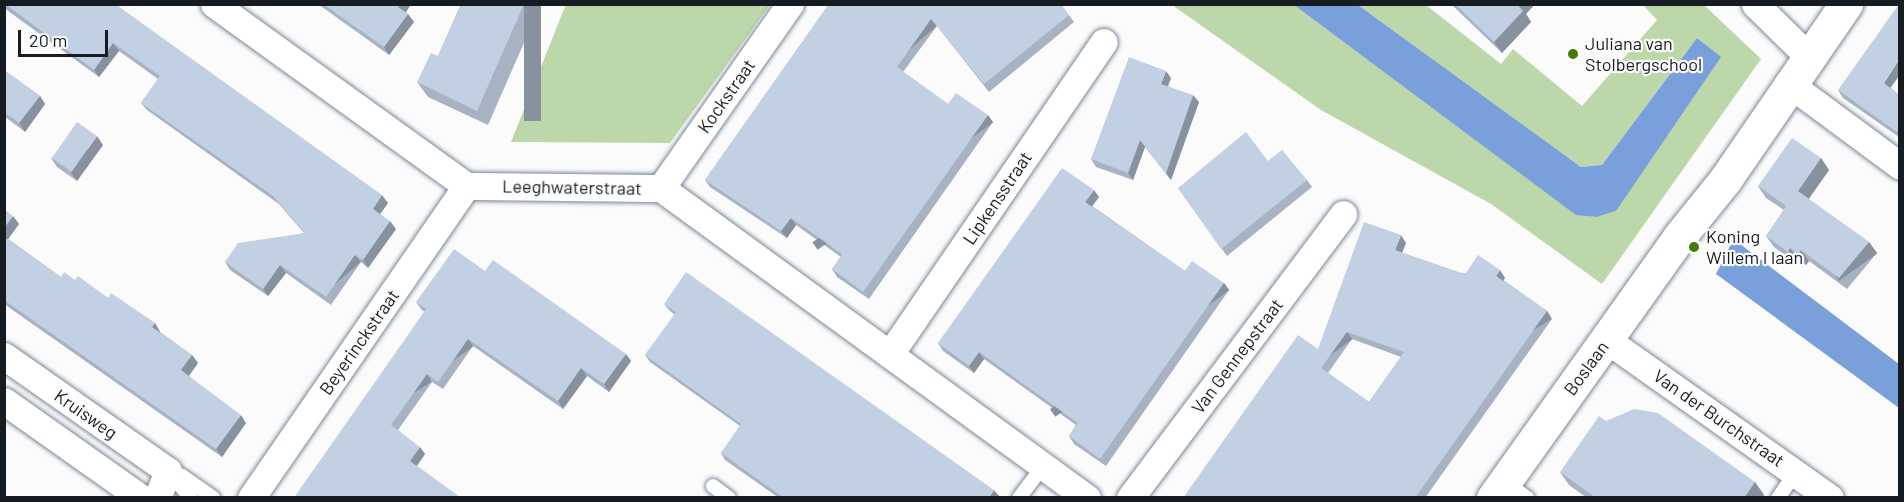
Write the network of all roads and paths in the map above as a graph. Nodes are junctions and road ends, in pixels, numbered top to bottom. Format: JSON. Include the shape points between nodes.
{"nodes":[{"id":1,"x":214,"y":4,"type":"edge"},
{"id":2,"x":790,"y":4,"type":"edge"},
{"id":3,"x":1755,"y":4,"type":"edge"},
{"id":4,"x":1846,"y":4,"type":"edge"},
{"id":5,"x":1104,"y":42,"type":"dead end"},
{"id":6,"x":1808,"y":56,"type":"junction"},
{"id":7,"x":1788,"y":83,"type":"junction"},
{"id":8,"x":1899,"y":166,"type":"edge"},
{"id":9,"x":466,"y":186,"type":"junction"},
{"id":10,"x":661,"y":188,"type":"junction"},
{"id":11,"x":1343,"y":214,"type":"dead end"},
{"id":12,"x":1607,"y":340,"type":"junction"},
{"id":13,"x":890,"y":354,"type":"junction"},
{"id":14,"x":4,"y":356,"type":"edge"},
{"id":15,"x":4,"y":401,"type":"edge"},
{"id":16,"x":1043,"y":466,"type":"junction"},
{"id":17,"x":168,"y":471,"type":"junction"},
{"id":18,"x":1796,"y":472,"type":"junction"},
{"id":19,"x":713,"y":486,"type":"dead end"},
{"id":20,"x":1508,"y":492,"type":"edge"},
{"id":21,"x":141,"y":498,"type":"edge"},
{"id":22,"x":157,"y":498,"type":"edge"},
{"id":23,"x":191,"y":498,"type":"edge"},
{"id":24,"x":213,"y":498,"type":"edge"},
{"id":25,"x":251,"y":498,"type":"edge"},
{"id":26,"x":729,"y":498,"type":"edge"},
{"id":27,"x":1019,"y":498,"type":"edge"},
{"id":28,"x":1087,"y":498,"type":"edge"},
{"id":29,"x":1130,"y":498,"type":"edge"},
{"id":30,"x":1778,"y":498,"type":"edge"},
{"id":31,"x":1830,"y":498,"type":"edge"}],
"edges":[{"from":1,"to":9,"type":"street"},
{"from":2,"to":10,"type":"street","name":"Kockstraat"},
{"from":3,"to":6,"type":"street"},
{"from":4,"to":6,"type":"street","name":"Boslaan"},
{"from":5,"to":13,"type":"street","name":"Lipkensstraat"},
{"from":6,"to":7,"type":"street","name":"Boslaan"},
{"from":7,"to":8,"type":"street"},
{"from":7,"to":12,"type":"street","name":"Boslaan","via":[[1751,116],[1718,162],[1679,237]]},
{"from":9,"to":10,"type":"street","name":"Leeghwaterstraat"},
{"from":9,"to":25,"type":"street","name":"Beyerinckstraat"},
{"from":10,"to":13,"type":"street","name":"Leeghwaterstraat"},
{"from":11,"to":29,"type":"street","name":"Van Gennepstraat"},
{"from":12,"to":18,"type":"street","name":"Van der Burchstraat"},
{"from":12,"to":20,"type":"street","name":"Boslaan"},
{"from":13,"to":16,"type":"street","name":"Leeghwaterstraat"},
{"from":14,"to":17,"type":"street","name":"Kruisweg"},
{"from":15,"to":21,"type":"street","name":"Kruisweg"},
{"from":16,"to":27,"type":"lane"},
{"from":16,"to":28,"type":"street","name":"Leeghwaterstraat"},
{"from":17,"to":22,"type":"street"},
{"from":17,"to":23,"type":"lane","name":"Kruisweg"},
{"from":17,"to":24,"type":"lane","name":"Kruisweg"},
{"from":18,"to":30,"type":"lane"},
{"from":18,"to":31,"type":"street","name":"Van der Burchstraat"},
{"from":19,"to":26,"type":"lane"}]}
